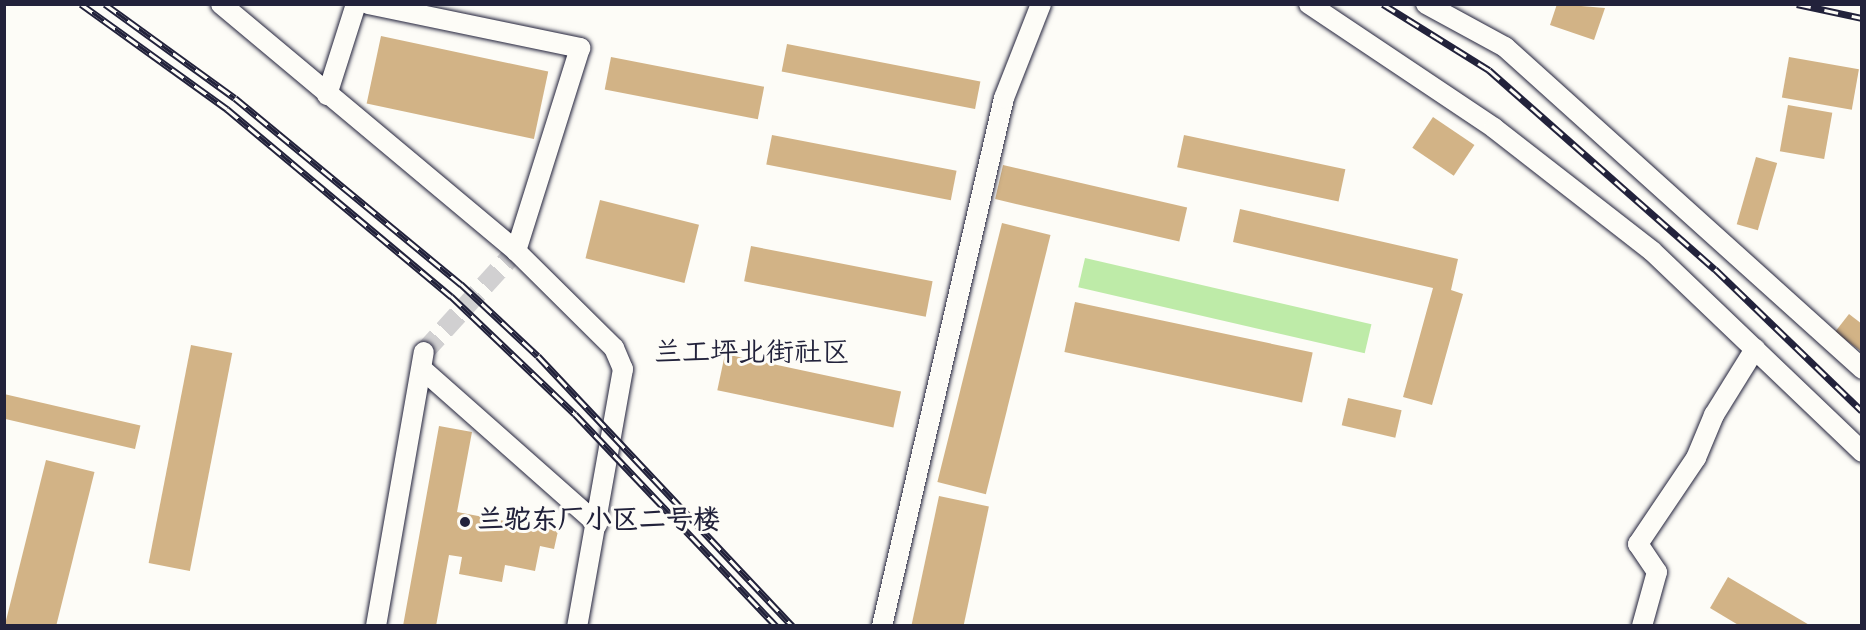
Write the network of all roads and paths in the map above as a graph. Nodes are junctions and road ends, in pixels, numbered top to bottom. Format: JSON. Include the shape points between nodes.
{"nodes":[{"id":1,"x":221,"y":4,"type":"edge"},
{"id":2,"x":356,"y":4,"type":"edge"},
{"id":3,"x":368,"y":4,"type":"edge"},
{"id":4,"x":1041,"y":4,"type":"edge"},
{"id":5,"x":1309,"y":4,"type":"edge"},
{"id":6,"x":1426,"y":4,"type":"edge"},
{"id":7,"x":327,"y":95,"type":"junction"},
{"id":8,"x":516,"y":251,"type":"junction"},
{"id":9,"x":1755,"y":349,"type":"junction"},
{"id":10,"x":1862,"y":369,"type":"edge"},
{"id":11,"x":1862,"y":452,"type":"edge"},
{"id":12,"x":597,"y":524,"type":"junction"},
{"id":13,"x":376,"y":626,"type":"edge"},
{"id":14,"x":578,"y":626,"type":"edge"},
{"id":15,"x":882,"y":626,"type":"edge"},
{"id":16,"x":1642,"y":626,"type":"edge"}],
"edges":[{"from":1,"to":7,"type":"street"},
{"from":2,"to":7,"type":"street"},
{"from":3,"to":8,"type":"street","via":[[580,48]]},
{"from":4,"to":15,"type":"street","via":[[1004,98]]},
{"from":5,"to":9,"type":"street","via":[[1494,128],[1652,251]]},
{"from":6,"to":10,"type":"street","via":[[1505,47]]},
{"from":7,"to":8,"type":"street"},
{"from":8,"to":12,"type":"street","via":[[614,348],[623,369]]},
{"from":9,"to":11,"type":"street"},
{"from":9,"to":16,"type":"street","via":[[1714,415],[1696,458],[1638,544],[1658,572]]},
{"from":12,"to":13,"type":"street","via":[[423,361]]},
{"from":12,"to":14,"type":"street"}]}
